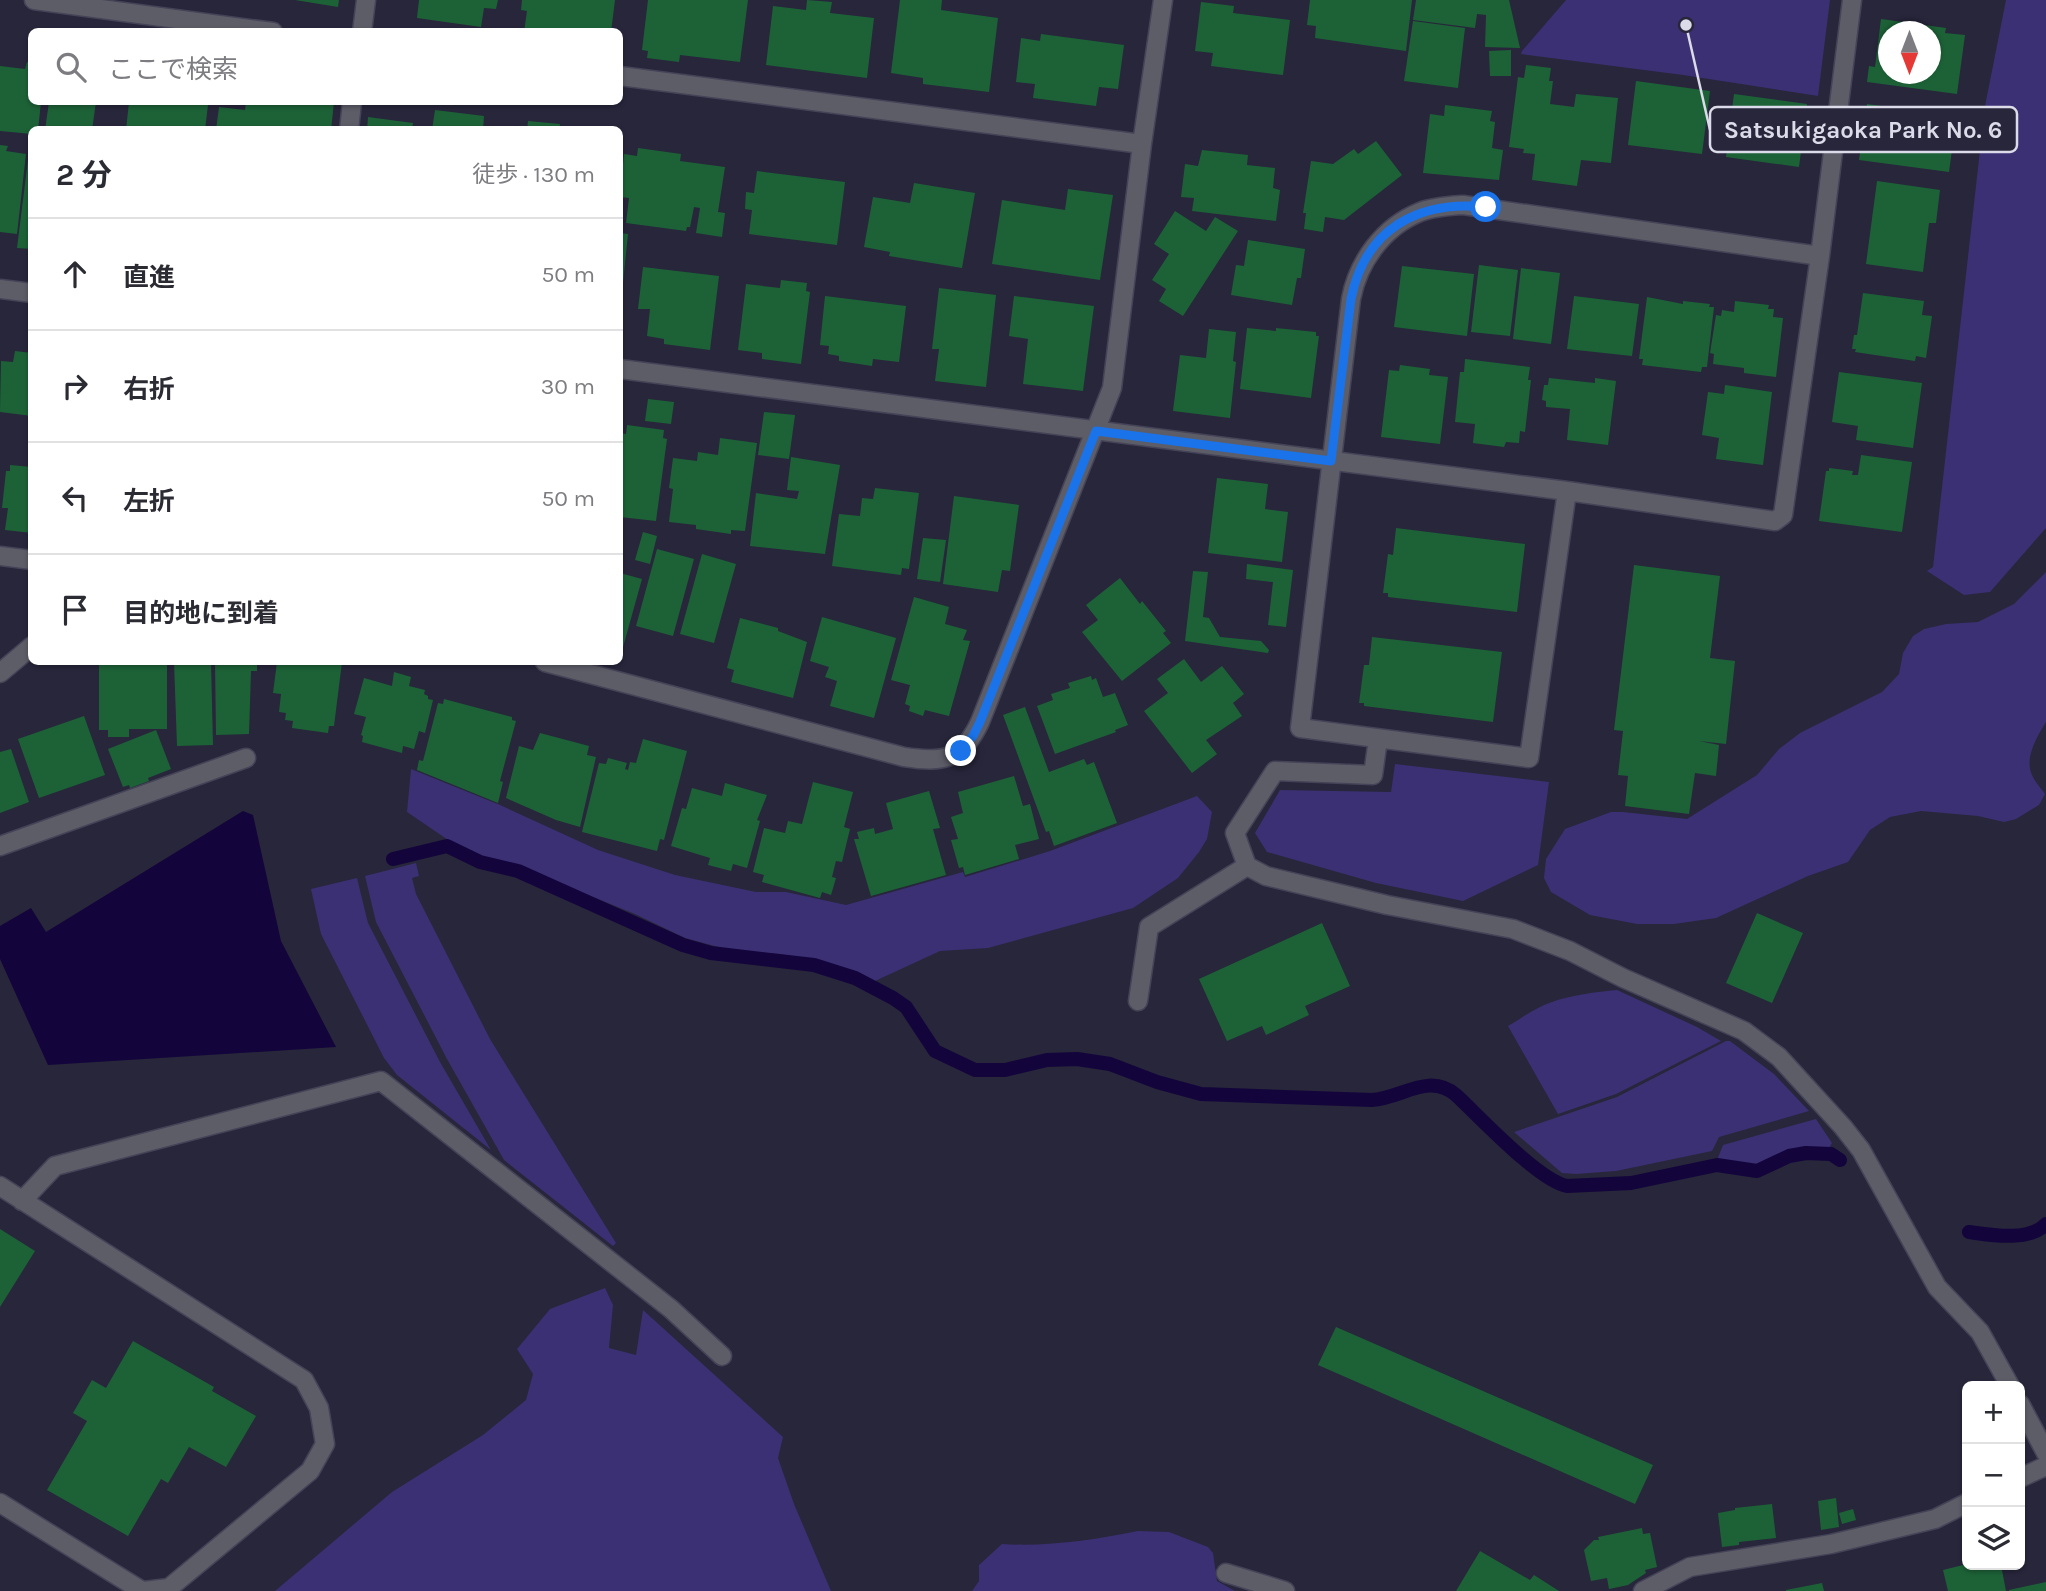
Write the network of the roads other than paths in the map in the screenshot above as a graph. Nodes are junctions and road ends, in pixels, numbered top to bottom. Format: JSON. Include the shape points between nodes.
{"nodes":[{"id":1,"x":34,"y":0,"type":"edge"},
{"id":2,"x":366,"y":0,"type":"edge"},
{"id":3,"x":1163,"y":0,"type":"edge"},
{"id":4,"x":1852,"y":0,"type":"edge"},
{"id":5,"x":243,"y":28,"type":"edge"},
{"id":6,"x":362,"y":28,"type":"edge"},
{"id":7,"x":623,"y":76,"type":"edge"},
{"id":8,"x":352,"y":105,"type":"edge"},
{"id":9,"x":349,"y":126,"type":"edge"},
{"id":10,"x":1142,"y":144,"type":"junction"},
{"id":11,"x":1820,"y":256,"type":"junction"},
{"id":12,"x":0,"y":289,"type":"edge"},
{"id":13,"x":28,"y":292,"type":"edge"},
{"id":14,"x":623,"y":369,"type":"edge"},
{"id":15,"x":1096,"y":431,"type":"junction"},
{"id":16,"x":1331,"y":461,"type":"junction"},
{"id":17,"x":1567,"y":491,"type":"junction"},
{"id":18,"x":0,"y":556,"type":"edge"},
{"id":19,"x":28,"y":560,"type":"edge"},
{"id":20,"x":28,"y":649,"type":"edge"},
{"id":21,"x":556,"y":665,"type":"edge"},
{"id":22,"x":0,"y":673,"type":"edge"},
{"id":23,"x":1378,"y":739,"type":"junction"},
{"id":24,"x":246,"y":758,"type":"dead end"},
{"id":25,"x":0,"y":846,"type":"edge"},
{"id":26,"x":1247,"y":866,"type":"junction"},
{"id":27,"x":1138,"y":1001,"type":"dead end"},
{"id":28,"x":0,"y":1186,"type":"edge"},
{"id":29,"x":22,"y":1201,"type":"junction"},
{"id":30,"x":722,"y":1356,"type":"dead end"},
{"id":31,"x":2007,"y":1381,"type":"edge"},
{"id":32,"x":2025,"y":1413,"type":"edge"},
{"id":33,"x":2046,"y":1453,"type":"edge"},
{"id":34,"x":2046,"y":1465,"type":"edge"},
{"id":35,"x":2025,"y":1476,"type":"edge"},
{"id":36,"x":0,"y":1503,"type":"edge"},
{"id":37,"x":1962,"y":1506,"type":"edge"},
{"id":38,"x":1226,"y":1573,"type":"dead end"},
{"id":39,"x":143,"y":1591,"type":"edge"},
{"id":40,"x":1285,"y":1591,"type":"edge"},
{"id":41,"x":1643,"y":1591,"type":"edge"}],
"edges":[{"from":1,"to":5,"type":"street"},
{"from":2,"to":6,"type":"street"},
{"from":3,"to":10,"type":"street"},
{"from":4,"to":11,"type":"street"},
{"from":7,"to":10,"type":"street"},
{"from":8,"to":9,"type":"street"},
{"from":10,"to":15,"type":"street","via":[[1112,388]]},
{"from":11,"to":16,"type":"street","via":[[1486,207],[1463,205],[1420,212],[1374,246],[1355,280]]},
{"from":11,"to":17,"type":"street","via":[[1783,515],[1775,521]]},
{"from":12,"to":13,"type":"street"},
{"from":14,"to":15,"type":"street"},
{"from":15,"to":16,"type":"street"},
{"from":15,"to":21,"type":"street","via":[[980,722],[961,751],[947,759],[904,757]]},
{"from":16,"to":17,"type":"street"},
{"from":16,"to":23,"type":"street","via":[[1300,728]]},
{"from":17,"to":23,"type":"street","via":[[1529,758]]},
{"from":18,"to":19,"type":"street"},
{"from":20,"to":22,"type":"street"},
{"from":23,"to":26,"type":"street","via":[[1373,775],[1275,771],[1235,833]]},
{"from":24,"to":25,"type":"street"},
{"from":26,"to":27,"type":"street","via":[[1149,927]]},
{"from":26,"to":31,"type":"street","via":[[1266,876],[1387,905],[1513,929],[1744,1031],[1779,1057],[1843,1126],[1937,1287],[1980,1332]]},
{"from":28,"to":29,"type":"street"},
{"from":29,"to":30,"type":"street","via":[[55,1166],[381,1081],[671,1309]]},
{"from":29,"to":39,"type":"street","via":[[304,1380],[320,1408],[325,1444],[310,1471],[169,1588]]},
{"from":32,"to":33,"type":"street"},
{"from":34,"to":35,"type":"street"},
{"from":36,"to":39,"type":"street"},
{"from":37,"to":41,"type":"street","via":[[1935,1519],[1831,1544],[1690,1567]]},
{"from":38,"to":40,"type":"street"}]}
